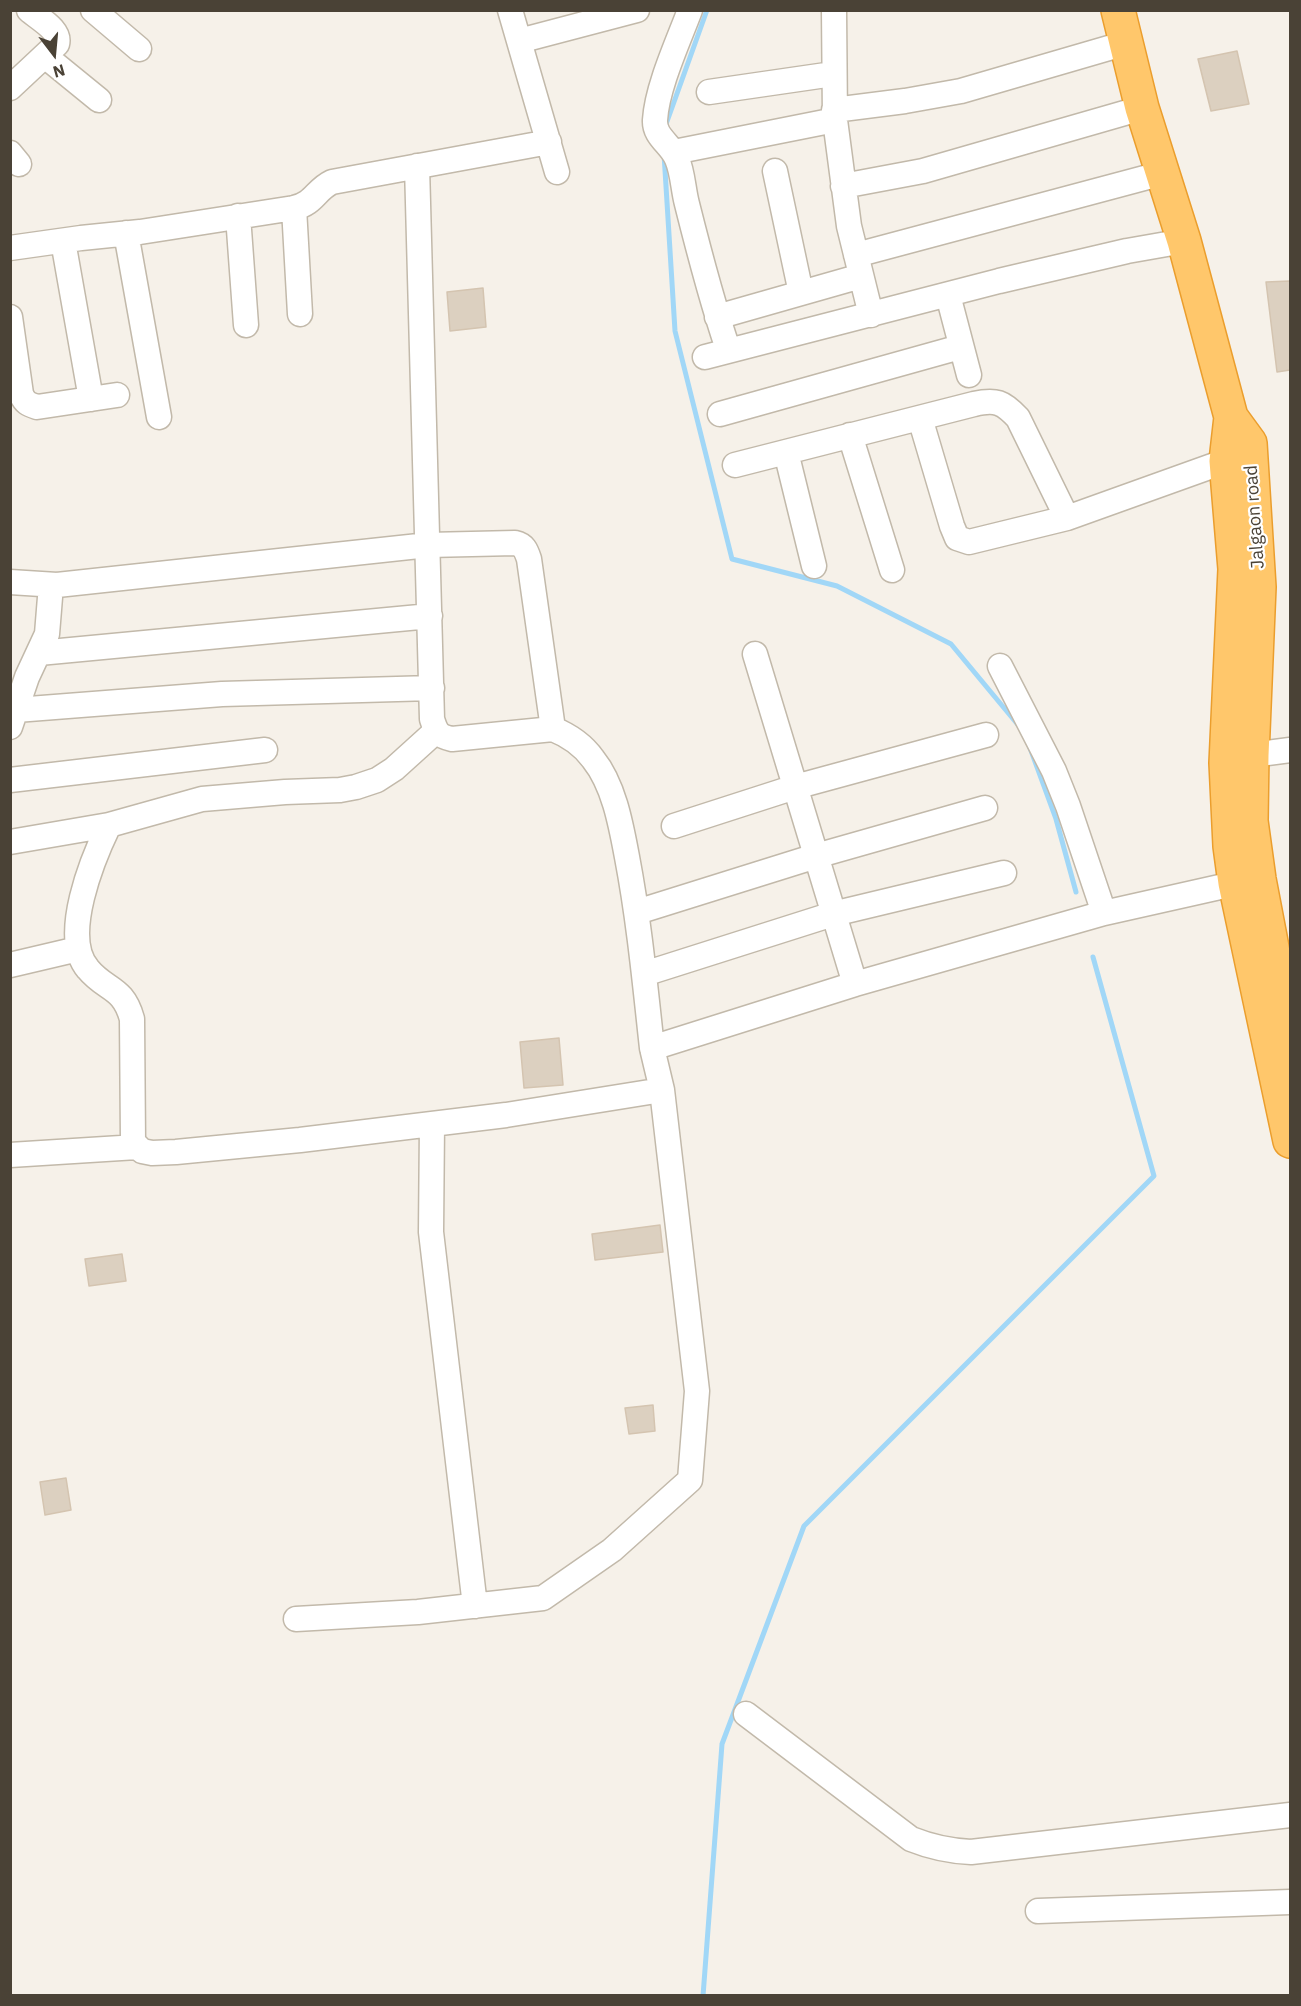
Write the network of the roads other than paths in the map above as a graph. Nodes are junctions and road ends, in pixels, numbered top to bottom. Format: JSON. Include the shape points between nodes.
{"nodes":[{"id":1,"x":29,"y":10,"type":"edge"},
{"id":2,"x":93,"y":10,"type":"edge"},
{"id":3,"x":510,"y":10,"type":"edge"},
{"id":4,"x":637,"y":10,"type":"edge"},
{"id":5,"x":690,"y":10,"type":"edge"},
{"id":6,"x":834,"y":10,"type":"edge"},
{"id":7,"x":1118,"y":10,"type":"edge"},
{"id":8,"x":55,"y":18,"type":"edge"},
{"id":9,"x":519,"y":41,"type":"junction"},
{"id":10,"x":1126,"y":43,"type":"junction"},
{"id":11,"x":140,"y":49,"type":"dead end"},
{"id":12,"x":45,"y":56,"type":"junction"},
{"id":13,"x":833,"y":74,"type":"junction"},
{"id":14,"x":10,"y":88,"type":"edge"},
{"id":15,"x":709,"y":92,"type":"dead end"},
{"id":16,"x":99,"y":100,"type":"dead end"},
{"id":17,"x":1142,"y":108,"type":"junction"},
{"id":18,"x":835,"y":115,"type":"junction"},
{"id":19,"x":549,"y":142,"type":"junction"},
{"id":20,"x":674,"y":152,"type":"junction"},
{"id":21,"x":417,"y":166,"type":"junction"},
{"id":22,"x":775,"y":171,"type":"dead end"},
{"id":23,"x":557,"y":172,"type":"dead end"},
{"id":24,"x":1163,"y":173,"type":"junction"},
{"id":25,"x":843,"y":186,"type":"junction"},
{"id":26,"x":294,"y":207,"type":"junction"},
{"id":27,"x":238,"y":216,"type":"junction"},
{"id":28,"x":126,"y":233,"type":"junction"},
{"id":29,"x":63,"y":241,"type":"junction"},
{"id":30,"x":1184,"y":241,"type":"junction"},
{"id":31,"x":10,"y":248,"type":"edge"},
{"id":32,"x":859,"y":265,"type":"junction"},
{"id":33,"x":801,"y":293,"type":"junction"},
{"id":34,"x":948,"y":295,"type":"junction"},
{"id":35,"x":300,"y":314,"type":"dead end"},
{"id":36,"x":871,"y":315,"type":"junction"},
{"id":37,"x":10,"y":317,"type":"edge"},
{"id":38,"x":717,"y":317,"type":"junction"},
{"id":39,"x":246,"y":325,"type":"dead end"},
{"id":40,"x":960,"y":347,"type":"junction"},
{"id":41,"x":728,"y":350,"type":"junction"},
{"id":42,"x":705,"y":357,"type":"dead end"},
{"id":43,"x":969,"y":375,"type":"dead end"},
{"id":44,"x":117,"y":395,"type":"dead end"},
{"id":45,"x":91,"y":399,"type":"junction"},
{"id":46,"x":720,"y":414,"type":"dead end"},
{"id":47,"x":159,"y":417,"type":"dead end"},
{"id":48,"x":1231,"y":417,"type":"junction"},
{"id":49,"x":920,"y":418,"type":"junction"},
{"id":50,"x":850,"y":435,"type":"junction"},
{"id":51,"x":786,"y":452,"type":"junction"},
{"id":52,"x":1226,"y":461,"type":"junction"},
{"id":53,"x":735,"y":465,"type":"dead end"},
{"id":54,"x":1067,"y":518,"type":"junction"},
{"id":55,"x":428,"y":545,"type":"junction"},
{"id":56,"x":814,"y":566,"type":"dead end"},
{"id":57,"x":892,"y":570,"type":"dead end"},
{"id":58,"x":10,"y":582,"type":"edge"},
{"id":59,"x":51,"y":585,"type":"junction"},
{"id":60,"x":430,"y":616,"type":"junction"},
{"id":61,"x":39,"y":653,"type":"junction"},
{"id":62,"x":755,"y":654,"type":"dead end"},
{"id":63,"x":1000,"y":666,"type":"dead end"},
{"id":64,"x":432,"y":688,"type":"junction"},
{"id":65,"x":13,"y":719,"type":"edge"},
{"id":66,"x":553,"y":729,"type":"junction"},
{"id":67,"x":436,"y":731,"type":"junction"},
{"id":68,"x":986,"y":735,"type":"dead end"},
{"id":69,"x":265,"y":750,"type":"dead end"},
{"id":70,"x":1290,"y":750,"type":"edge"},
{"id":71,"x":1239,"y":755,"type":"junction"},
{"id":72,"x":10,"y":780,"type":"edge"},
{"id":73,"x":795,"y":787,"type":"junction"},
{"id":74,"x":985,"y":808,"type":"dead end"},
{"id":75,"x":109,"y":825,"type":"junction"},
{"id":76,"x":674,"y":826,"type":"dead end"},
{"id":77,"x":10,"y":842,"type":"edge"},
{"id":78,"x":816,"y":856,"type":"junction"},
{"id":79,"x":1004,"y":873,"type":"dead end"},
{"id":80,"x":1247,"y":881,"type":"junction"},
{"id":81,"x":637,"y":912,"type":"junction"},
{"id":82,"x":1104,"y":913,"type":"junction"},
{"id":83,"x":833,"y":914,"type":"junction"},
{"id":84,"x":78,"y":949,"type":"junction"},
{"id":85,"x":10,"y":965,"type":"edge"},
{"id":86,"x":644,"y":974,"type":"junction"},
{"id":87,"x":855,"y":984,"type":"junction"},
{"id":88,"x":1290,"y":1042,"type":"edge"},
{"id":89,"x":652,"y":1048,"type":"junction"},
{"id":90,"x":662,"y":1090,"type":"junction"},
{"id":91,"x":1285,"y":1092,"type":"edge"},
{"id":92,"x":432,"y":1124,"type":"junction"},
{"id":93,"x":1290,"y":1142,"type":"edge"},
{"id":94,"x":137,"y":1147,"type":"junction"},
{"id":95,"x":10,"y":1155,"type":"edge"},
{"id":96,"x":474,"y":1606,"type":"junction"},
{"id":97,"x":296,"y":1619,"type":"dead end"},
{"id":98,"x":746,"y":1714,"type":"dead end"},
{"id":99,"x":1290,"y":1815,"type":"edge"},
{"id":100,"x":1290,"y":1902,"type":"edge"},
{"id":101,"x":1038,"y":1911,"type":"dead end"}],
"edges":[{"from":1,"to":8,"type":"street"},
{"from":2,"to":11,"type":"street"},
{"from":3,"to":9,"type":"street"},
{"from":4,"to":9,"type":"street"},
{"from":5,"to":20,"type":"street","via":[[669,65],[655,122],[657,133]]},
{"from":6,"to":13,"type":"street"},
{"from":7,"to":10,"type":"highway","name":"Jalgaon road"},
{"from":8,"to":12,"type":"street","via":[[59,39]]},
{"from":9,"to":19,"type":"street"},
{"from":10,"to":17,"type":"highway","name":"Jalgaon road"},
{"from":10,"to":18,"type":"street","via":[[961,91]]},
{"from":12,"to":14,"type":"street"},
{"from":12,"to":16,"type":"street"},
{"from":13,"to":15,"type":"street"},
{"from":13,"to":18,"type":"street"},
{"from":17,"to":24,"type":"highway","name":"Jalgaon road"},
{"from":17,"to":25,"type":"street","via":[[923,171]]},
{"from":18,"to":20,"type":"street"},
{"from":18,"to":25,"type":"street"},
{"from":19,"to":21,"type":"street"},
{"from":19,"to":23,"type":"street"},
{"from":20,"to":38,"type":"street"},
{"from":21,"to":26,"type":"street","via":[[332,182],[309,202]]},
{"from":21,"to":55,"type":"street"},
{"from":22,"to":33,"type":"street"},
{"from":24,"to":30,"type":"highway","name":"Jalgaon road"},
{"from":24,"to":32,"type":"street"},
{"from":25,"to":32,"type":"street"},
{"from":26,"to":27,"type":"street"},
{"from":26,"to":35,"type":"street"},
{"from":27,"to":28,"type":"street"},
{"from":27,"to":39,"type":"street"},
{"from":28,"to":29,"type":"street"},
{"from":28,"to":47,"type":"street"},
{"from":29,"to":31,"type":"street"},
{"from":29,"to":45,"type":"street"},
{"from":30,"to":34,"type":"street"},
{"from":30,"to":48,"type":"highway","name":"Jalgaon road"},
{"from":32,"to":33,"type":"street"},
{"from":32,"to":36,"type":"street"},
{"from":33,"to":38,"type":"street"},
{"from":34,"to":36,"type":"street"},
{"from":34,"to":40,"type":"street"},
{"from":36,"to":41,"type":"street"},
{"from":37,"to":45,"type":"street","via":[[24,401],[37,407]]},
{"from":38,"to":41,"type":"street"},
{"from":40,"to":43,"type":"street"},
{"from":40,"to":46,"type":"street"},
{"from":41,"to":42,"type":"street"},
{"from":44,"to":45,"type":"street"},
{"from":48,"to":52,"type":"highway"},
{"from":48,"to":71,"type":"highway","name":"Jalgaon road","via":[[1250,443],[1259,587]]},
{"from":49,"to":50,"type":"street"},
{"from":49,"to":54,"type":"street","via":[[984,402],[1007,406],[1018,418]]},
{"from":49,"to":54,"type":"street","via":[[957,538],[969,542]]},
{"from":50,"to":51,"type":"street"},
{"from":50,"to":57,"type":"street"},
{"from":51,"to":53,"type":"street"},
{"from":51,"to":56,"type":"street"},
{"from":52,"to":54,"type":"street"},
{"from":52,"to":71,"type":"highway","via":[[1234,569]]},
{"from":55,"to":59,"type":"street"},
{"from":55,"to":60,"type":"street"},
{"from":55,"to":66,"type":"street","via":[[522,544]]},
{"from":58,"to":59,"type":"street"},
{"from":59,"to":61,"type":"street","via":[[47,634]]},
{"from":60,"to":61,"type":"street"},
{"from":60,"to":64,"type":"street"},
{"from":61,"to":65,"type":"street"},
{"from":62,"to":73,"type":"street"},
{"from":63,"to":82,"type":"street","via":[[1054,771]]},
{"from":64,"to":65,"type":"street","via":[[222,694]]},
{"from":64,"to":67,"type":"street"},
{"from":66,"to":67,"type":"street","via":[[460,740],[441,737]]},
{"from":66,"to":81,"type":"street","via":[[581,746],[607,783],[621,823]]},
{"from":67,"to":75,"type":"street","via":[[394,769],[356,787],[202,799]]},
{"from":68,"to":73,"type":"street"},
{"from":69,"to":72,"type":"street"},
{"from":70,"to":71,"type":"street"},
{"from":71,"to":80,"type":"highway","name":"Jalgaon road","via":[[1251,821]]},
{"from":73,"to":76,"type":"street"},
{"from":73,"to":78,"type":"street"},
{"from":74,"to":78,"type":"street"},
{"from":75,"to":77,"type":"street"},
{"from":75,"to":84,"type":"street","via":[[93,857],[84,892],[76,935]]},
{"from":78,"to":81,"type":"street"},
{"from":78,"to":83,"type":"street"},
{"from":79,"to":83,"type":"street"},
{"from":80,"to":82,"type":"street"},
{"from":80,"to":88,"type":"highway","name":"Jalgaon road"},
{"from":80,"to":91,"type":"highway"},
{"from":81,"to":86,"type":"street"},
{"from":82,"to":87,"type":"street"},
{"from":83,"to":86,"type":"street"},
{"from":83,"to":87,"type":"street"},
{"from":84,"to":85,"type":"street"},
{"from":84,"to":94,"type":"street","via":[[89,971],[123,997],[132,1019],[133,1142]]},
{"from":86,"to":89,"type":"street"},
{"from":87,"to":89,"type":"street"},
{"from":89,"to":90,"type":"street"},
{"from":90,"to":92,"type":"street"},
{"from":90,"to":96,"type":"street","via":[[697,1391],[690,1480],[612,1550],[543,1598]]},
{"from":91,"to":93,"type":"highway"},
{"from":92,"to":94,"type":"street","via":[[152,1154]]},
{"from":92,"to":96,"type":"street","via":[[431,1232]]},
{"from":94,"to":95,"type":"street"},
{"from":96,"to":97,"type":"street"},
{"from":98,"to":99,"type":"street","via":[[911,1839],[943,1850],[971,1852]]},
{"from":100,"to":101,"type":"street"}]}
